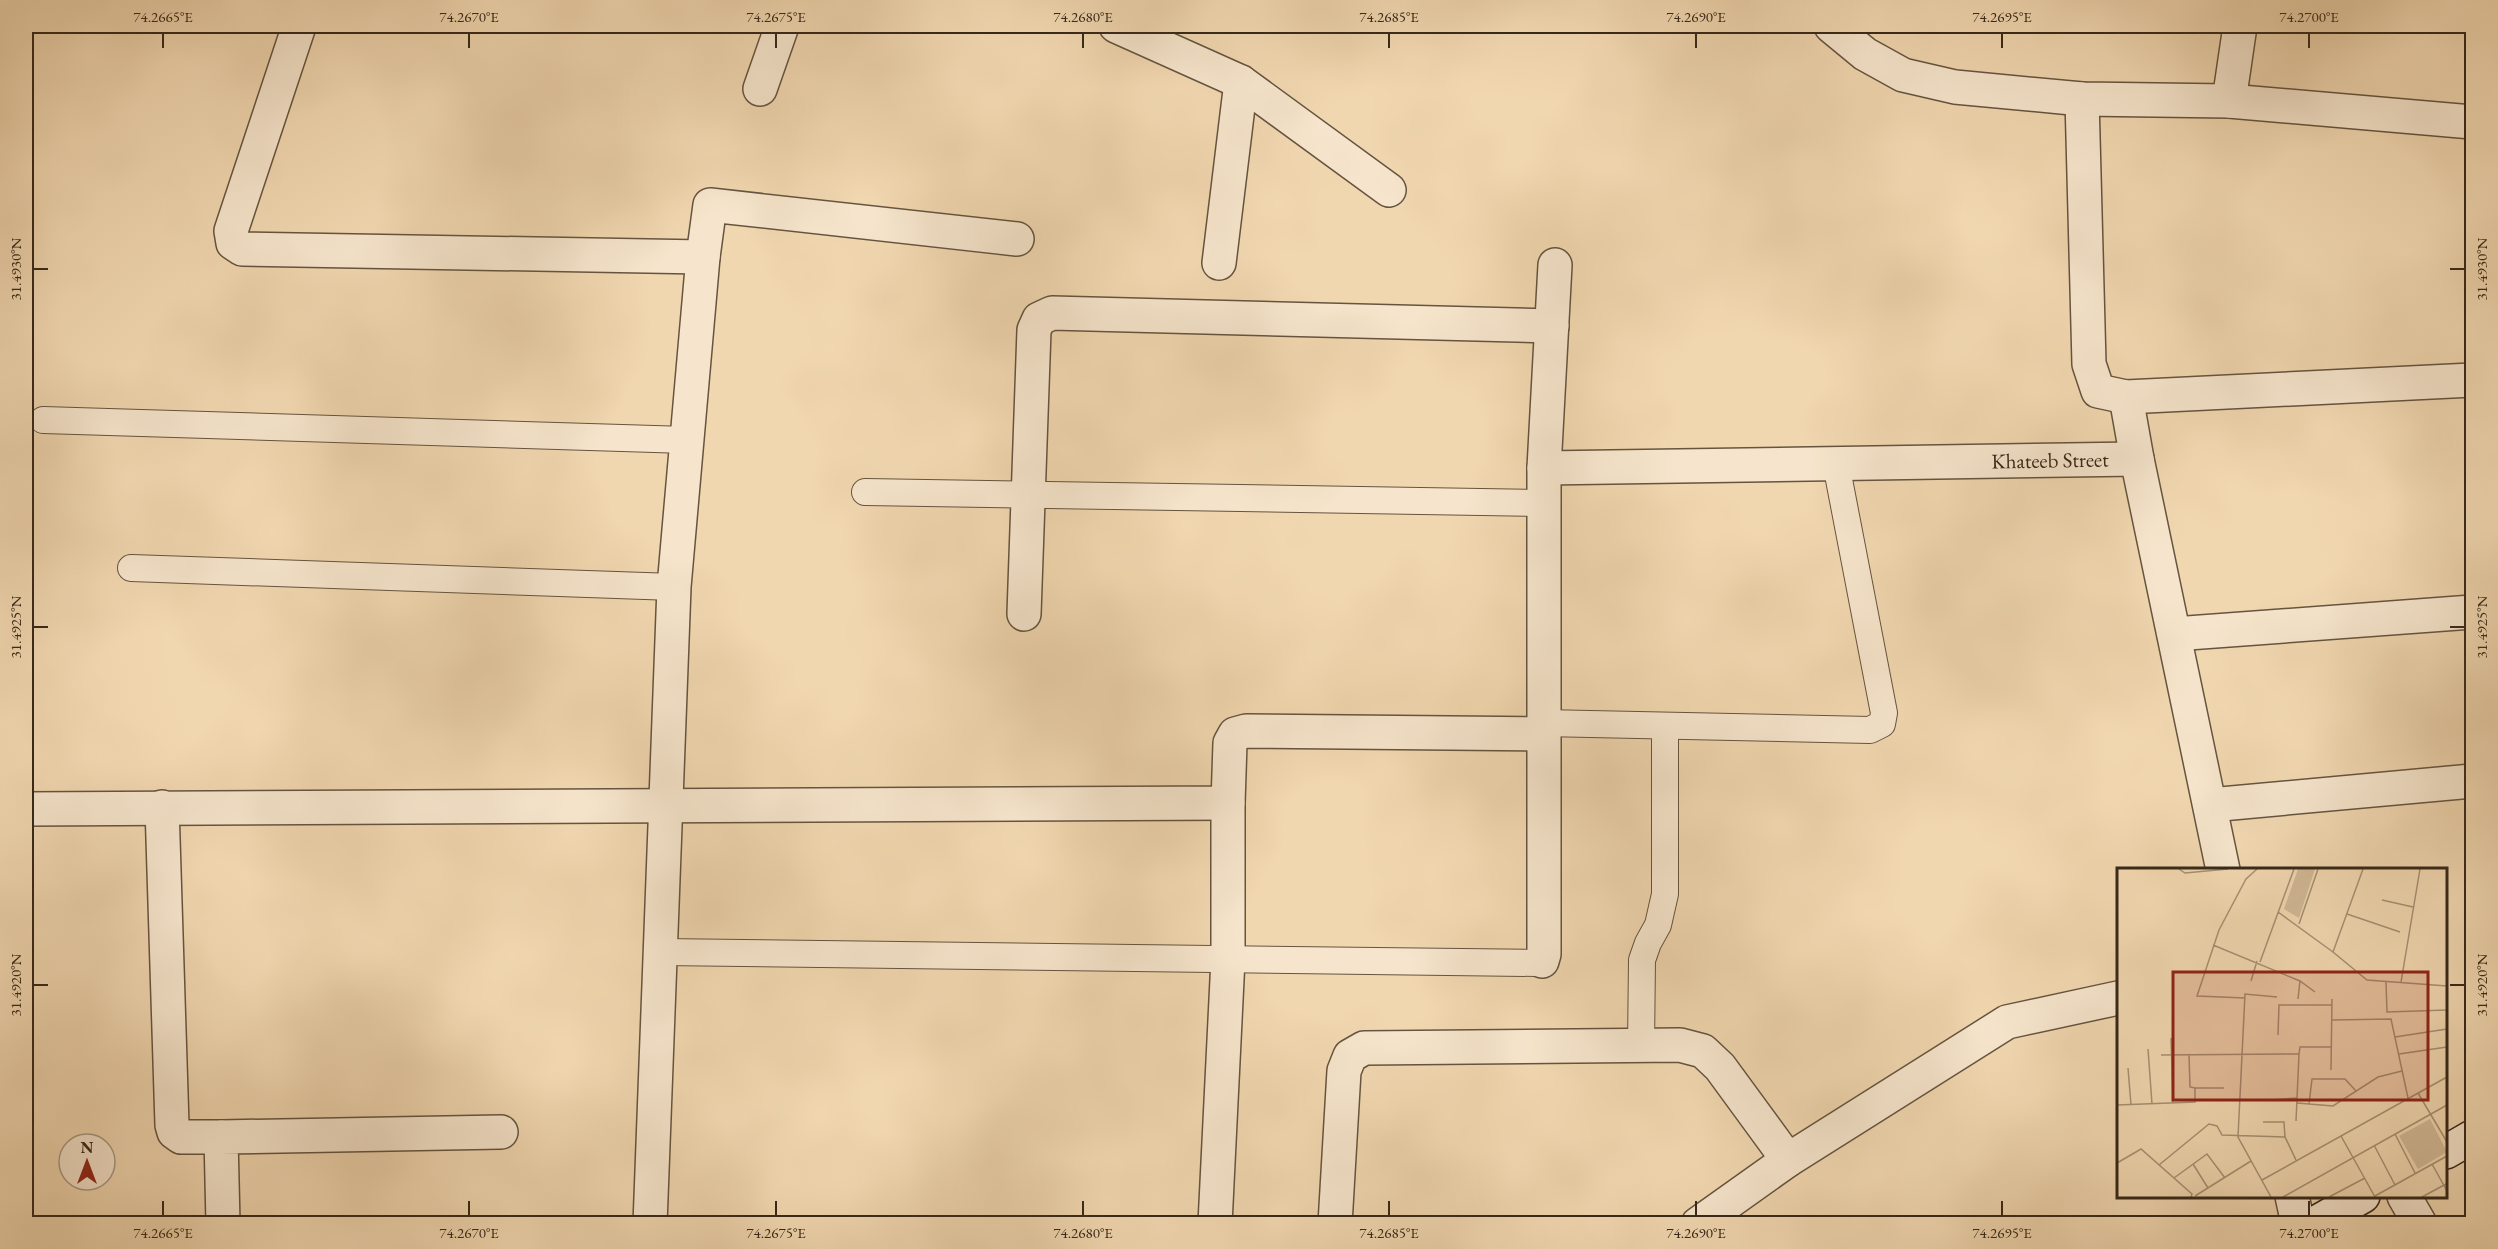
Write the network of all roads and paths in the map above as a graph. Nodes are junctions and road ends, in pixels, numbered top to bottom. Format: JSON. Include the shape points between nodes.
{"nodes":[{"id":1,"x":299,"y":26,"type":"edge"},
{"id":2,"x":782,"y":26,"type":"edge"},
{"id":3,"x":1116,"y":26,"type":"edge"},
{"id":4,"x":1831,"y":26,"type":"edge"},
{"id":5,"x":2240,"y":26,"type":"edge"},
{"id":6,"x":1241,"y":82,"type":"junction"},
{"id":7,"x":760,"y":89,"type":"dead end"},
{"id":8,"x":2082,"y":99,"type":"junction"},
{"id":9,"x":2229,"y":101,"type":"junction"},
{"id":10,"x":2472,"y":122,"type":"edge"},
{"id":11,"x":1389,"y":190,"type":"dead end"},
{"id":12,"x":1017,"y":239,"type":"dead end"},
{"id":13,"x":703,"y":257,"type":"junction"},
{"id":14,"x":1219,"y":263,"type":"dead end"},
{"id":15,"x":1555,"y":265,"type":"dead end"},
{"id":16,"x":1552,"y":326,"type":"junction"},
{"id":17,"x":2472,"y":380,"type":"edge"},
{"id":18,"x":2126,"y":397,"type":"junction"},
{"id":19,"x":43,"y":420,"type":"dead end"},
{"id":20,"x":687,"y":440,"type":"junction"},
{"id":21,"x":2137,"y":459,"type":"junction"},
{"id":22,"x":1836,"y":464,"type":"junction"},
{"id":23,"x":1544,"y":468,"type":"junction"},
{"id":24,"x":866,"y":492,"type":"dead end"},
{"id":25,"x":1028,"y":495,"type":"junction"},
{"id":26,"x":1544,"y":503,"type":"junction"},
{"id":27,"x":131,"y":568,"type":"dead end"},
{"id":28,"x":674,"y":587,"type":"junction"},
{"id":29,"x":2472,"y":612,"type":"edge"},
{"id":30,"x":1024,"y":614,"type":"dead end"},
{"id":31,"x":2174,"y":634,"type":"junction"},
{"id":32,"x":1665,"y":726,"type":"junction"},
{"id":33,"x":1543,"y":728,"type":"junction"},
{"id":34,"x":2472,"y":781,"type":"edge"},
{"id":35,"x":1228,"y":803,"type":"junction"},
{"id":36,"x":666,"y":805,"type":"junction"},
{"id":37,"x":2210,"y":805,"type":"junction"},
{"id":38,"x":162,"y":807,"type":"junction"},
{"id":39,"x":26,"y":809,"type":"edge"},
{"id":40,"x":2223,"y":868,"type":"edge"},
{"id":41,"x":662,"y":952,"type":"junction"},
{"id":42,"x":1228,"y":959,"type":"junction"},
{"id":43,"x":1542,"y":961,"type":"joint"},
{"id":44,"x":2117,"y":998,"type":"edge"},
{"id":45,"x":1641,"y":1046,"type":"junction"},
{"id":46,"x":501,"y":1132,"type":"dead end"},
{"id":47,"x":221,"y":1137,"type":"junction"},
{"id":48,"x":2472,"y":1137,"type":"edge"},
{"id":49,"x":2447,"y":1151,"type":"edge"},
{"id":50,"x":1788,"y":1160,"type":"junction"},
{"id":51,"x":2292,"y":1198,"type":"edge"},
{"id":52,"x":2361,"y":1198,"type":"edge"},
{"id":53,"x":2405,"y":1198,"type":"edge"},
{"id":54,"x":223,"y":1224,"type":"edge"},
{"id":55,"x":650,"y":1224,"type":"edge"},
{"id":56,"x":1215,"y":1224,"type":"edge"},
{"id":57,"x":1335,"y":1224,"type":"edge"},
{"id":58,"x":1698,"y":1224,"type":"edge"},
{"id":59,"x":2298,"y":1224,"type":"edge"},
{"id":60,"x":2314,"y":1224,"type":"edge"},
{"id":61,"x":2420,"y":1224,"type":"edge"}],
"edges":[{"from":1,"to":13,"type":"street","via":[[231,231],[232,243],[242,249]]},
{"from":2,"to":7,"type":"street"},
{"from":3,"to":6,"type":"street"},
{"from":4,"to":8,"type":"street","via":[[1865,54],[1903,75],[1955,87]]},
{"from":5,"to":9,"type":"street"},
{"from":6,"to":11,"type":"street"},
{"from":6,"to":14,"type":"street"},
{"from":8,"to":9,"type":"street"},
{"from":8,"to":18,"type":"street","via":[[2089,364],[2098,391]]},
{"from":9,"to":10,"type":"street"},
{"from":12,"to":13,"type":"street","via":[[717,204],[710,205],[707,212]]},
{"from":13,"to":20,"type":"street"},
{"from":15,"to":16,"type":"street"},
{"from":16,"to":23,"type":"street"},
{"from":16,"to":25,"type":"street","via":[[1053,313],[1039,319],[1034,330]]},
{"from":17,"to":18,"type":"street"},
{"from":18,"to":21,"type":"street"},
{"from":19,"to":20,"type":"lane"},
{"from":20,"to":28,"type":"street"},
{"from":21,"to":22,"type":"street","name":"Khateeb Street"},
{"from":21,"to":31,"type":"street","name":"Khateeb Street"},
{"from":22,"to":23,"type":"street","name":"Khateeb Street"},
{"from":22,"to":32,"type":"lane","via":[[1884,713],[1882,724],[1870,730]]},
{"from":23,"to":26,"type":"street"},
{"from":24,"to":25,"type":"lane"},
{"from":25,"to":26,"type":"lane"},
{"from":25,"to":30,"type":"street"},
{"from":26,"to":33,"type":"street"},
{"from":27,"to":28,"type":"lane"},
{"from":28,"to":36,"type":"street"},
{"from":29,"to":31,"type":"street"},
{"from":31,"to":37,"type":"street","name":"Khateeb Street"},
{"from":32,"to":33,"type":"lane"},
{"from":32,"to":45,"type":"lane","via":[[1665,894],[1658,926],[1642,960]]},
{"from":33,"to":35,"type":"street","via":[[1246,731],[1235,734],[1230,743]]},
{"from":33,"to":43,"type":"street"},
{"from":34,"to":37,"type":"street"},
{"from":35,"to":36,"type":"street"},
{"from":35,"to":42,"type":"street"},
{"from":36,"to":38,"type":"street"},
{"from":36,"to":41,"type":"street"},
{"from":37,"to":40,"type":"street","name":"Khateeb Street"},
{"from":38,"to":39,"type":"street"},
{"from":38,"to":47,"type":"street","via":[[172,1125],[181,1137]]},
{"from":41,"to":42,"type":"lane"},
{"from":41,"to":55,"type":"street"},
{"from":42,"to":43,"type":"lane"},
{"from":42,"to":56,"type":"street"},
{"from":44,"to":50,"type":"street","via":[[2007,1022]]},
{"from":45,"to":50,"type":"street","via":[[1680,1045],[1703,1052],[1720,1067]]},
{"from":45,"to":57,"type":"street","via":[[1364,1048],[1350,1056],[1344,1071]]},
{"from":46,"to":47,"type":"street"},
{"from":47,"to":54,"type":"street"},
{"from":48,"to":49,"type":"street"},
{"from":50,"to":58,"type":"street"},
{"from":51,"to":59,"type":"street"},
{"from":52,"to":60,"type":"street"},
{"from":53,"to":61,"type":"street"}]}
